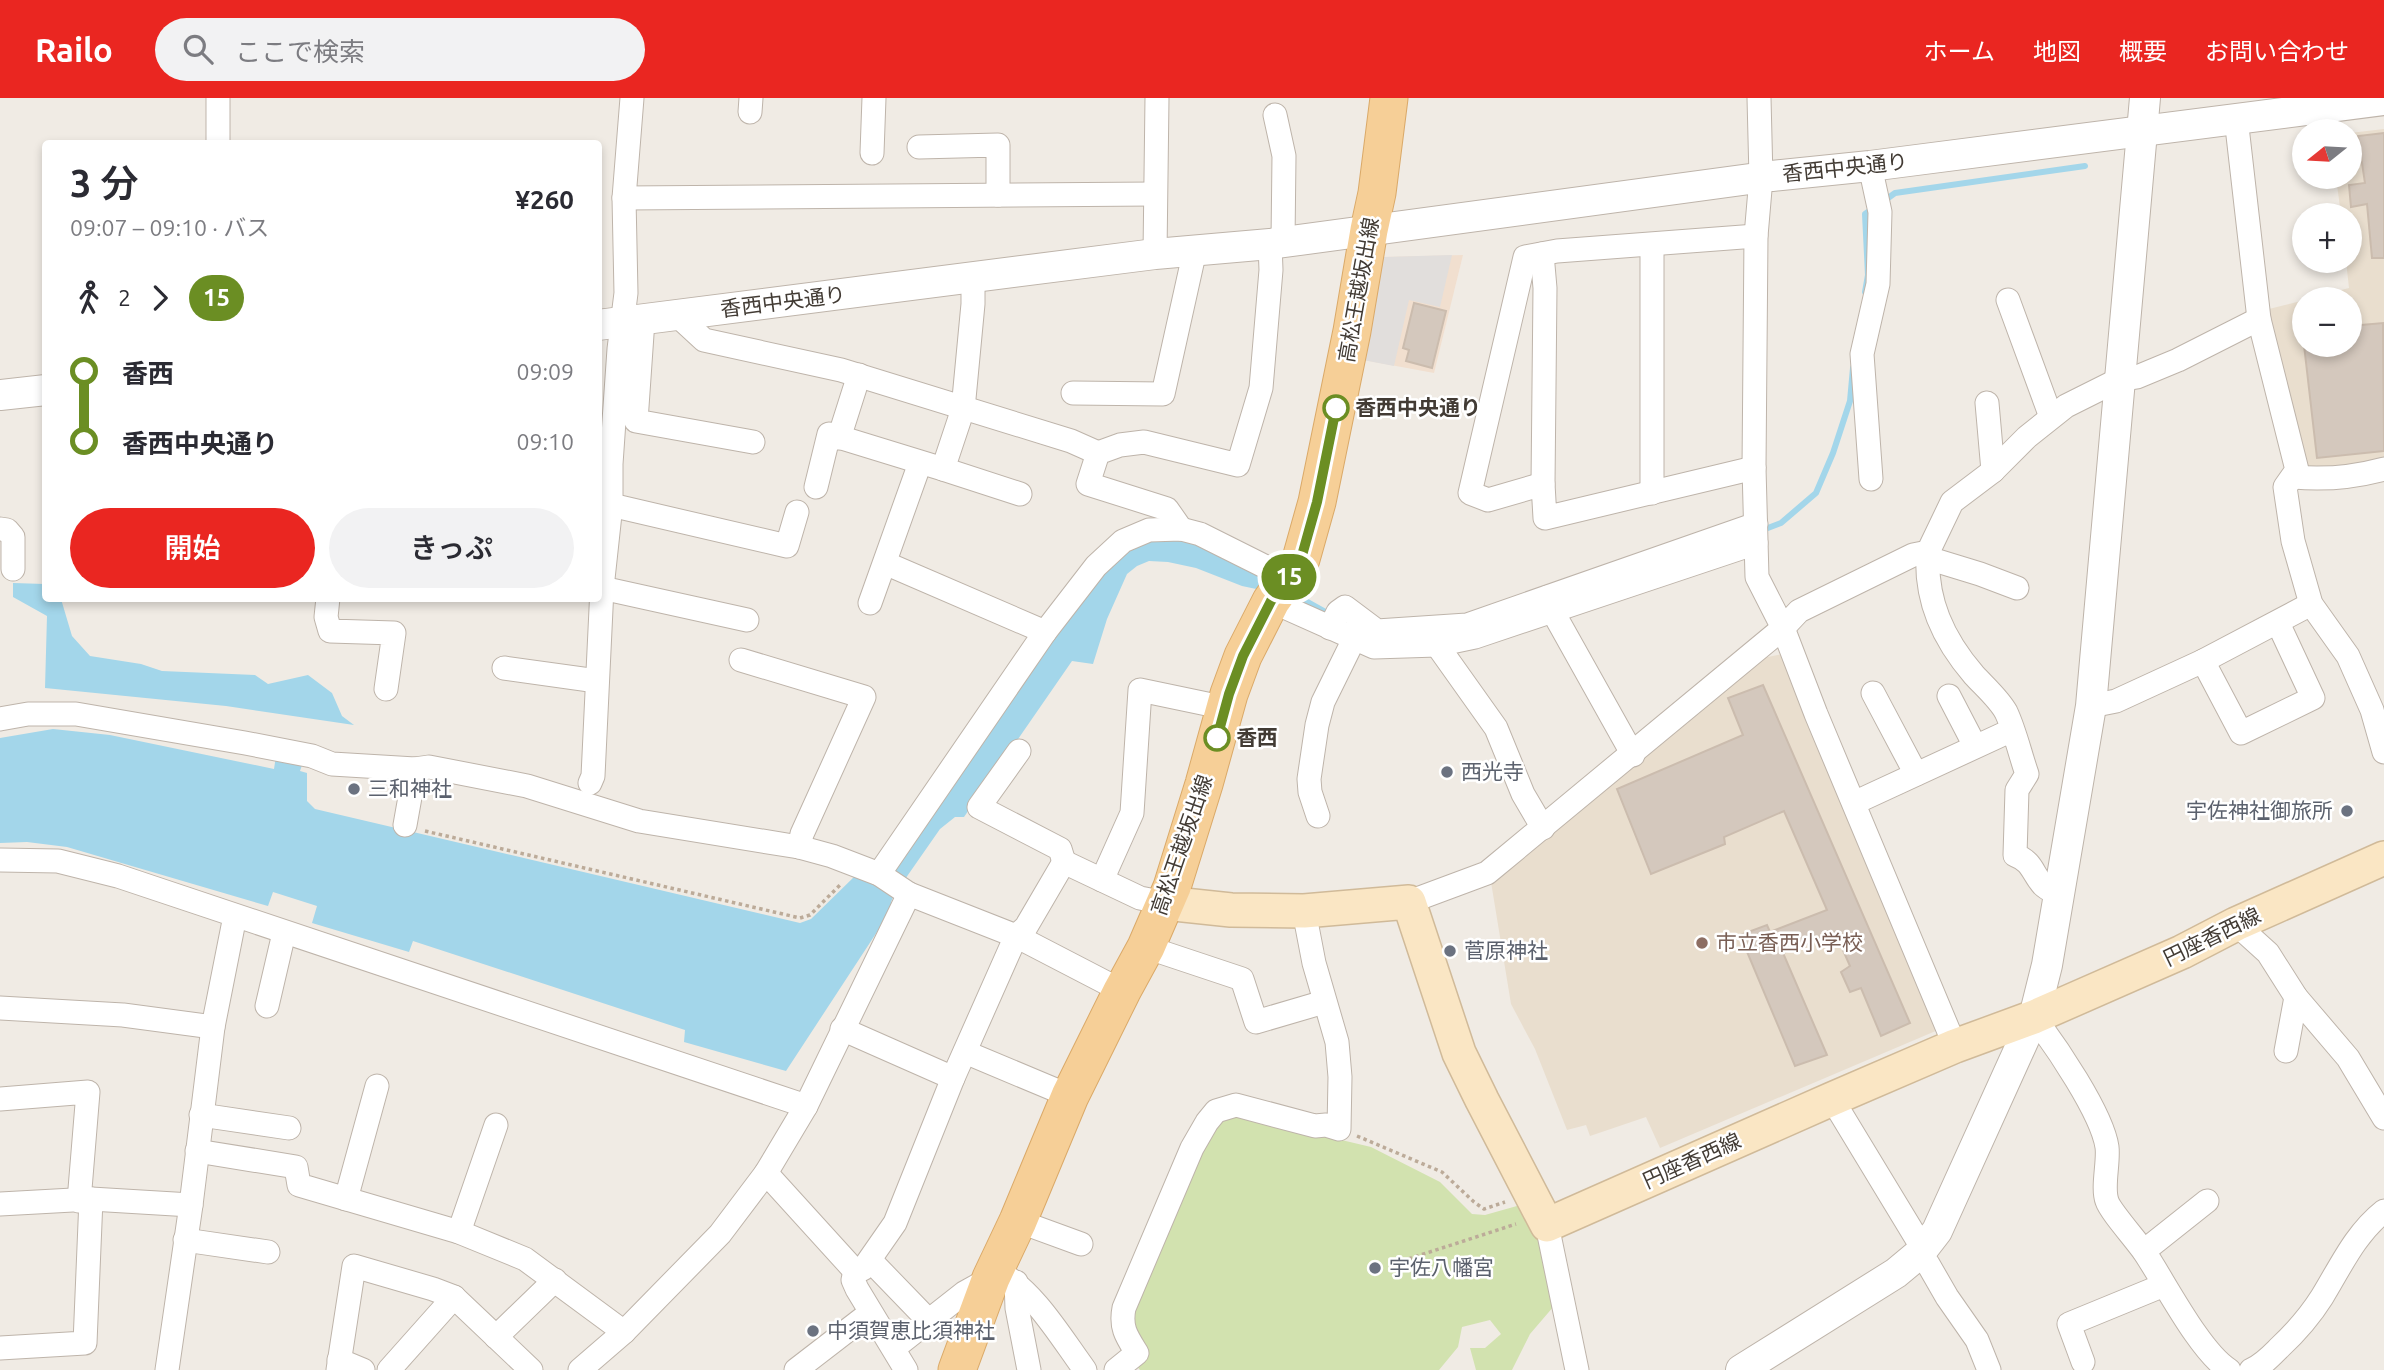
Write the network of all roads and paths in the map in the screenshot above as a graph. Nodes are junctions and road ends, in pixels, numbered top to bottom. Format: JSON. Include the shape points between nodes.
{"nodes":[{"id":1,"x":218,"y":98,"type":"edge"},
{"id":2,"x":632,"y":98,"type":"edge"},
{"id":3,"x":874,"y":98,"type":"edge"},
{"id":4,"x":1157,"y":98,"type":"edge"},
{"id":5,"x":1389,"y":98,"type":"edge"},
{"id":6,"x":1759,"y":98,"type":"edge"},
{"id":7,"x":2145,"y":98,"type":"edge"},
{"id":8,"x":2384,"y":100,"type":"edge"},
{"id":9,"x":2323,"y":103,"type":"edge"},
{"id":10,"x":1275,"y":115,"type":"dead end"},
{"id":11,"x":2236,"y":118,"type":"junction"},
{"id":12,"x":2142,"y":130,"type":"junction"},
{"id":13,"x":218,"y":140,"type":"edge"},
{"id":14,"x":919,"y":147,"type":"dead end"},
{"id":15,"x":872,"y":153,"type":"dead end"},
{"id":16,"x":1870,"y":166,"type":"junction"},
{"id":17,"x":1761,"y":178,"type":"junction"},
{"id":18,"x":1155,"y":194,"type":"junction"},
{"id":19,"x":998,"y":195,"type":"junction"},
{"id":20,"x":624,"y":198,"type":"junction"},
{"id":21,"x":1369,"y":230,"type":"junction"},
{"id":22,"x":1756,"y":236,"type":"junction"},
{"id":23,"x":1277,"y":243,"type":"junction"},
{"id":24,"x":1652,"y":245,"type":"junction"},
{"id":25,"x":1195,"y":250,"type":"junction"},
{"id":26,"x":1155,"y":254,"type":"junction"},
{"id":27,"x":1542,"y":254,"type":"junction"},
{"id":28,"x":973,"y":277,"type":"junction"},
{"id":29,"x":2008,"y":300,"type":"dead end"},
{"id":30,"x":678,"y":316,"type":"junction"},
{"id":31,"x":2259,"y":319,"type":"junction"},
{"id":32,"x":621,"y":323,"type":"edge"},
{"id":33,"x":859,"y":375,"type":"junction"},
{"id":34,"x":2118,"y":380,"type":"junction"},
{"id":35,"x":42,"y":390,"type":"edge"},
{"id":36,"x":1073,"y":393,"type":"dead end"},
{"id":37,"x":0,"y":395,"type":"edge"},
{"id":38,"x":1987,"y":403,"type":"dead end"},
{"id":39,"x":963,"y":409,"type":"junction"},
{"id":40,"x":2051,"y":417,"type":"junction"},
{"id":41,"x":839,"y":438,"type":"junction"},
{"id":42,"x":753,"y":442,"type":"dead end"},
{"id":43,"x":1098,"y":453,"type":"junction"},
{"id":44,"x":920,"y":463,"type":"junction"},
{"id":45,"x":1755,"y":468,"type":"junction"},
{"id":46,"x":943,"y":469,"type":"junction"},
{"id":47,"x":2384,"y":469,"type":"edge"},
{"id":48,"x":1993,"y":471,"type":"junction"},
{"id":49,"x":2294,"y":477,"type":"junction"},
{"id":50,"x":1871,"y":479,"type":"dead end"},
{"id":51,"x":1543,"y":484,"type":"junction"},
{"id":52,"x":816,"y":487,"type":"dead end"},
{"id":53,"x":1652,"y":493,"type":"junction"},
{"id":54,"x":1020,"y":495,"type":"dead end"},
{"id":55,"x":611,"y":505,"type":"junction"},
{"id":56,"x":797,"y":512,"type":"dead end"},
{"id":57,"x":0,"y":529,"type":"edge"},
{"id":58,"x":1181,"y":529,"type":"junction"},
{"id":59,"x":1756,"y":534,"type":"junction"},
{"id":60,"x":1928,"y":552,"type":"junction"},
{"id":61,"x":885,"y":563,"type":"junction"},
{"id":62,"x":13,"y":569,"type":"dead end"},
{"id":63,"x":602,"y":588,"type":"joint"},
{"id":64,"x":2017,"y":588,"type":"dead end"},
{"id":65,"x":1279,"y":589,"type":"junction"},
{"id":66,"x":328,"y":602,"type":"edge"},
{"id":67,"x":601,"y":602,"type":"edge"},
{"id":68,"x":870,"y":603,"type":"dead end"},
{"id":69,"x":1550,"y":604,"type":"junction"},
{"id":70,"x":2311,"y":604,"type":"junction"},
{"id":71,"x":747,"y":620,"type":"dead end"},
{"id":72,"x":1334,"y":620,"type":"junction"},
{"id":73,"x":2278,"y":623,"type":"junction"},
{"id":74,"x":1783,"y":628,"type":"junction"},
{"id":75,"x":1045,"y":632,"type":"junction"},
{"id":76,"x":1354,"y":639,"type":"junction"},
{"id":77,"x":1381,"y":639,"type":"junction"},
{"id":78,"x":1437,"y":645,"type":"junction"},
{"id":79,"x":741,"y":660,"type":"dead end"},
{"id":80,"x":2203,"y":661,"type":"junction"},
{"id":81,"x":504,"y":668,"type":"dead end"},
{"id":82,"x":597,"y":681,"type":"junction"},
{"id":83,"x":386,"y":689,"type":"dead end"},
{"id":84,"x":1873,"y":693,"type":"dead end"},
{"id":85,"x":1950,"y":696,"type":"dead end"},
{"id":86,"x":2091,"y":706,"type":"junction"},
{"id":87,"x":1226,"y":708,"type":"junction"},
{"id":88,"x":0,"y":719,"type":"edge"},
{"id":89,"x":2012,"y":730,"type":"junction"},
{"id":90,"x":1975,"y":746,"type":"junction"},
{"id":91,"x":1019,"y":751,"type":"dead end"},
{"id":92,"x":2384,"y":752,"type":"edge"},
{"id":93,"x":1633,"y":755,"type":"junction"},
{"id":94,"x":415,"y":769,"type":"junction"},
{"id":95,"x":1916,"y":774,"type":"junction"},
{"id":96,"x":590,"y":783,"type":"dead end"},
{"id":97,"x":1854,"y":803,"type":"junction"},
{"id":98,"x":1318,"y":816,"type":"dead end"},
{"id":99,"x":405,"y":825,"type":"joint"},
{"id":100,"x":1543,"y":828,"type":"junction"},
{"id":101,"x":799,"y":847,"type":"junction"},
{"id":102,"x":2384,"y":858,"type":"edge"},
{"id":103,"x":0,"y":860,"type":"edge"},
{"id":104,"x":1064,"y":862,"type":"junction"},
{"id":105,"x":886,"y":880,"type":"junction"},
{"id":106,"x":1102,"y":880,"type":"junction"},
{"id":107,"x":2059,"y":895,"type":"junction"},
{"id":108,"x":1409,"y":902,"type":"junction"},
{"id":109,"x":1165,"y":903,"type":"junction"},
{"id":110,"x":1304,"y":911,"type":"junction"},
{"id":111,"x":234,"y":916,"type":"junction"},
{"id":112,"x":2236,"y":924,"type":"junction"},
{"id":113,"x":284,"y":933,"type":"junction"},
{"id":114,"x":1016,"y":936,"type":"junction"},
{"id":115,"x":1146,"y":947,"type":"junction"},
{"id":116,"x":1122,"y":991,"type":"junction"},
{"id":117,"x":2296,"y":997,"type":"junction"},
{"id":118,"x":1324,"y":1002,"type":"junction"},
{"id":119,"x":267,"y":1006,"type":"dead end"},
{"id":120,"x":0,"y":1008,"type":"edge"},
{"id":121,"x":2034,"y":1017,"type":"junction"},
{"id":122,"x":213,"y":1027,"type":"junction"},
{"id":123,"x":842,"y":1029,"type":"junction"},
{"id":124,"x":1955,"y":1046,"type":"junction"},
{"id":125,"x":2286,"y":1051,"type":"dead end"},
{"id":126,"x":965,"y":1052,"type":"junction"},
{"id":127,"x":953,"y":1078,"type":"junction"},
{"id":128,"x":377,"y":1086,"type":"dead end"},
{"id":129,"x":1070,"y":1096,"type":"junction"},
{"id":130,"x":0,"y":1099,"type":"edge"},
{"id":131,"x":1832,"y":1099,"type":"junction"},
{"id":132,"x":806,"y":1106,"type":"junction"},
{"id":133,"x":201,"y":1115,"type":"junction"},
{"id":134,"x":2384,"y":1118,"type":"edge"},
{"id":135,"x":496,"y":1125,"type":"dead end"},
{"id":136,"x":289,"y":1128,"type":"dead end"},
{"id":137,"x":1339,"y":1129,"type":"junction"},
{"id":138,"x":197,"y":1151,"type":"junction"},
{"id":139,"x":766,"y":1173,"type":"junction"},
{"id":140,"x":346,"y":1199,"type":"junction"},
{"id":141,"x":85,"y":1200,"type":"junction"},
{"id":142,"x":2207,"y":1200,"type":"dead end"},
{"id":143,"x":0,"y":1204,"type":"edge"},
{"id":144,"x":191,"y":1205,"type":"junction"},
{"id":145,"x":1541,"y":1211,"type":"junction"},
{"id":146,"x":2384,"y":1211,"type":"edge"},
{"id":147,"x":1018,"y":1221,"type":"junction"},
{"id":148,"x":459,"y":1232,"type":"junction"},
{"id":149,"x":185,"y":1240,"type":"junction"},
{"id":150,"x":1082,"y":1244,"type":"dead end"},
{"id":151,"x":1922,"y":1251,"type":"junction"},
{"id":152,"x":2144,"y":1251,"type":"junction"},
{"id":153,"x":268,"y":1252,"type":"dead end"},
{"id":154,"x":1402,"y":1261,"type":"dead end"},
{"id":155,"x":862,"y":1266,"type":"junction"},
{"id":156,"x":1001,"y":1277,"type":"junction"},
{"id":157,"x":555,"y":1280,"type":"junction"},
{"id":158,"x":2164,"y":1285,"type":"junction"},
{"id":159,"x":454,"y":1297,"type":"junction"},
{"id":160,"x":870,"y":1313,"type":"junction"},
{"id":161,"x":929,"y":1321,"type":"junction"},
{"id":162,"x":624,"y":1332,"type":"junction"},
{"id":163,"x":496,"y":1337,"type":"junction"},
{"id":164,"x":0,"y":1348,"type":"edge"},
{"id":165,"x":894,"y":1348,"type":"junction"},
{"id":166,"x":2083,"y":1362,"type":"dead end"},
{"id":167,"x":338,"y":1365,"type":"edge"},
{"id":168,"x":167,"y":1370,"type":"edge"},
{"id":169,"x":363,"y":1370,"type":"edge"},
{"id":170,"x":389,"y":1370,"type":"edge"},
{"id":171,"x":531,"y":1370,"type":"edge"},
{"id":172,"x":580,"y":1370,"type":"edge"},
{"id":173,"x":796,"y":1370,"type":"edge"},
{"id":174,"x":906,"y":1370,"type":"edge"},
{"id":175,"x":957,"y":1370,"type":"edge"},
{"id":176,"x":1029,"y":1370,"type":"edge"},
{"id":177,"x":1085,"y":1370,"type":"edge"},
{"id":178,"x":1116,"y":1370,"type":"edge"},
{"id":179,"x":1577,"y":1370,"type":"edge"},
{"id":180,"x":1741,"y":1370,"type":"edge"},
{"id":181,"x":1989,"y":1370,"type":"edge"},
{"id":182,"x":2229,"y":1370,"type":"edge"},
{"id":183,"x":2251,"y":1370,"type":"edge"}],
"edges":[{"from":1,"to":13,"type":"street"},
{"from":2,"to":20,"type":"street"},
{"from":3,"to":15,"type":"street"},
{"from":4,"to":18,"type":"street"},
{"from":5,"to":21,"type":"main road","name":"高松王越坂出線"},
{"from":6,"to":17,"type":"street"},
{"from":7,"to":12,"type":"street"},
{"from":8,"to":9,"type":"street","name":"香西中央通り"},
{"from":9,"to":11,"type":"street","name":"香西中央通り"},
{"from":10,"to":23,"type":"street","via":[[1284,156]]},
{"from":11,"to":12,"type":"street","name":"香西中央通り"},
{"from":11,"to":31,"type":"street"},
{"from":12,"to":16,"type":"street","name":"香西中央通り"},
{"from":12,"to":34,"type":"street"},
{"from":14,"to":19,"type":"street","via":[[998,145]]},
{"from":16,"to":17,"type":"street","name":"香西中央通り"},
{"from":16,"to":50,"type":"street","via":[[1879,204],[1878,284],[1862,354]]},
{"from":17,"to":21,"type":"street","name":"香西中央通り"},
{"from":17,"to":22,"type":"street"},
{"from":18,"to":19,"type":"street"},
{"from":18,"to":26,"type":"street"},
{"from":19,"to":20,"type":"street"},
{"from":20,"to":32,"type":"street","via":[[626,293]]},
{"from":21,"to":23,"type":"street","name":"香西中央通り"},
{"from":21,"to":65,"type":"main road","name":"高松王越坂出線","via":[[1317,502],[1301,559]]},
{"from":22,"to":24,"type":"street"},
{"from":22,"to":45,"type":"street"},
{"from":23,"to":25,"type":"street","name":"香西中央通り"},
{"from":23,"to":43,"type":"street","via":[[1261,388],[1238,465],[1144,442]]},
{"from":24,"to":27,"type":"street"},
{"from":24,"to":53,"type":"street"},
{"from":25,"to":26,"type":"street","name":"香西中央通り"},
{"from":25,"to":36,"type":"street","via":[[1163,394]]},
{"from":26,"to":28,"type":"street","name":"香西中央通り"},
{"from":27,"to":51,"type":"street"},
{"from":27,"to":51,"type":"street","via":[[1525,257],[1470,494],[1488,500]]},
{"from":28,"to":30,"type":"street","name":"香西中央通り"},
{"from":28,"to":39,"type":"street"},
{"from":29,"to":40,"type":"street"},
{"from":30,"to":32,"type":"street","name":"香西中央通り"},
{"from":30,"to":33,"type":"street","via":[[704,340]]},
{"from":31,"to":34,"type":"street","via":[[2168,364]]},
{"from":31,"to":49,"type":"street","via":[[2297,470]]},
{"from":32,"to":42,"type":"street","via":[[636,421]]},
{"from":32,"to":55,"type":"street"},
{"from":33,"to":39,"type":"street"},
{"from":33,"to":41,"type":"street"},
{"from":34,"to":40,"type":"street"},
{"from":34,"to":86,"type":"street"},
{"from":35,"to":37,"type":"street"},
{"from":38,"to":48,"type":"street"},
{"from":39,"to":43,"type":"street"},
{"from":39,"to":46,"type":"street"},
{"from":40,"to":48,"type":"street"},
{"from":41,"to":44,"type":"street"},
{"from":41,"to":52,"type":"street","via":[[829,434]]},
{"from":43,"to":58,"type":"street","via":[[1088,484],[1167,509]]},
{"from":44,"to":46,"type":"street"},
{"from":44,"to":61,"type":"street"},
{"from":45,"to":53,"type":"street"},
{"from":45,"to":59,"type":"street"},
{"from":46,"to":54,"type":"street"},
{"from":47,"to":49,"type":"street","via":[[2352,476]]},
{"from":48,"to":60,"type":"street","via":[[1952,502]]},
{"from":49,"to":70,"type":"street","via":[[2285,487],[2293,541]]},
{"from":51,"to":53,"type":"street","via":[[1545,519]]},
{"from":55,"to":56,"type":"street","via":[[787,546]]},
{"from":55,"to":63,"type":"street"},
{"from":57,"to":62,"type":"street","via":[[13,537]]},
{"from":58,"to":65,"type":"street","via":[[1199,534]]},
{"from":58,"to":75,"type":"street","via":[[1149,530],[1123,541],[1096,566]]},
{"from":59,"to":69,"type":"street"},
{"from":59,"to":74,"type":"street","via":[[1757,577]]},
{"from":60,"to":64,"type":"street","via":[[1931,559]]},
{"from":60,"to":74,"type":"street","via":[[1913,555],[1799,611]]},
{"from":60,"to":89,"type":"street","via":[[1926,577],[1942,627],[1967,667],[2006,711]]},
{"from":61,"to":68,"type":"street"},
{"from":61,"to":75,"type":"street"},
{"from":63,"to":71,"type":"street"},
{"from":65,"to":72,"type":"street"},
{"from":65,"to":87,"type":"main road","name":"高松王越坂出線","via":[[1243,656]]},
{"from":66,"to":83,"type":"street","via":[[330,631],[394,633]]},
{"from":67,"to":82,"type":"street"},
{"from":69,"to":77,"type":"street","via":[[1467,625]]},
{"from":69,"to":78,"type":"street","via":[[1475,637]]},
{"from":69,"to":93,"type":"street"},
{"from":70,"to":73,"type":"street"},
{"from":70,"to":92,"type":"street","via":[[2348,656],[2372,710]]},
{"from":72,"to":76,"type":"street"},
{"from":72,"to":77,"type":"street","via":[[1345,607]]},
{"from":73,"to":80,"type":"street"},
{"from":73,"to":80,"type":"street","via":[[2313,698],[2241,733]]},
{"from":74,"to":93,"type":"street"},
{"from":74,"to":97,"type":"street"},
{"from":75,"to":105,"type":"street"},
{"from":76,"to":77,"type":"street","via":[[1374,647]]},
{"from":76,"to":98,"type":"street","via":[[1323,702],[1317,725],[1309,779]]},
{"from":77,"to":78,"type":"street"},
{"from":78,"to":100,"type":"street","via":[[1496,728],[1523,794]]},
{"from":79,"to":101,"type":"street","via":[[864,697]]},
{"from":80,"to":86,"type":"street","via":[[2116,701]]},
{"from":81,"to":82,"type":"street"},
{"from":82,"to":96,"type":"street"},
{"from":84,"to":95,"type":"street"},
{"from":85,"to":90,"type":"street"},
{"from":86,"to":107,"type":"street"},
{"from":87,"to":106,"type":"street","via":[[1140,690],[1132,813]]},
{"from":87,"to":109,"type":"main road","name":"高松王越坂出線"},
{"from":88,"to":94,"type":"street","via":[[75,714],[312,756],[332,764]]},
{"from":89,"to":90,"type":"street"},
{"from":89,"to":107,"type":"street","via":[[2027,774],[2017,790],[2015,855],[2034,869],[2043,886]]},
{"from":90,"to":95,"type":"street"},
{"from":91,"to":104,"type":"street","via":[[979,807],[1060,849]]},
{"from":93,"to":100,"type":"street"},
{"from":94,"to":99,"type":"street"},
{"from":94,"to":101,"type":"street","via":[[429,767],[527,786],[639,821]]},
{"from":95,"to":97,"type":"street"},
{"from":97,"to":124,"type":"street"},
{"from":99,"to":105,"type":"path","via":[[800,918]]},
{"from":100,"to":108,"type":"street","via":[[1487,873]]},
{"from":101,"to":105,"type":"street"},
{"from":102,"to":112,"type":"main road","name":"円座香西線"},
{"from":103,"to":111,"type":"street","via":[[58,861],[118,876]]},
{"from":104,"to":106,"type":"street"},
{"from":104,"to":114,"type":"street"},
{"from":105,"to":114,"type":"street"},
{"from":105,"to":123,"type":"street"},
{"from":106,"to":109,"type":"street","via":[[1140,898]]},
{"from":107,"to":121,"type":"street"},
{"from":108,"to":110,"type":"main road"},
{"from":108,"to":145,"type":"main road","via":[[1459,1053]]},
{"from":109,"to":110,"type":"main road"},
{"from":109,"to":115,"type":"main road","name":"高松王越坂出線"},
{"from":110,"to":118,"type":"street"},
{"from":111,"to":113,"type":"street"},
{"from":111,"to":122,"type":"street"},
{"from":112,"to":117,"type":"street","via":[[2268,953]]},
{"from":112,"to":121,"type":"main road","name":"円座香西線","via":[[2182,953]]},
{"from":113,"to":119,"type":"street"},
{"from":113,"to":132,"type":"street"},
{"from":114,"to":116,"type":"street"},
{"from":114,"to":126,"type":"street"},
{"from":115,"to":116,"type":"main road","name":"高松王越坂出線"},
{"from":115,"to":118,"type":"street","via":[[1241,979],[1256,1022]]},
{"from":116,"to":129,"type":"main road","name":"高松王越坂出線"},
{"from":117,"to":125,"type":"street"},
{"from":117,"to":134,"type":"street","via":[[2348,1058]]},
{"from":118,"to":137,"type":"street","via":[[1337,1042]]},
{"from":120,"to":122,"type":"street","via":[[123,1015]]},
{"from":121,"to":124,"type":"main road","name":"円座香西線"},
{"from":121,"to":151,"type":"street","via":[[1937,1231]]},
{"from":121,"to":152,"type":"street","via":[[2099,1120],[2107,1146],[2107,1201]]},
{"from":122,"to":133,"type":"street"},
{"from":123,"to":127,"type":"street"},
{"from":123,"to":132,"type":"street"},
{"from":124,"to":131,"type":"main road","name":"円座香西線"},
{"from":126,"to":127,"type":"street"},
{"from":126,"to":129,"type":"street"},
{"from":127,"to":155,"type":"street","via":[[895,1223]]},
{"from":128,"to":140,"type":"street"},
{"from":129,"to":147,"type":"main road","name":"高松王越坂出線"},
{"from":130,"to":141,"type":"street","via":[[88,1093]]},
{"from":131,"to":145,"type":"main road","name":"円座香西線"},
{"from":131,"to":151,"type":"street"},
{"from":132,"to":139,"type":"street"},
{"from":133,"to":136,"type":"street"},
{"from":133,"to":138,"type":"street"},
{"from":135,"to":148,"type":"street"},
{"from":137,"to":145,"type":"path","via":[[1443,1172],[1484,1209]]},
{"from":137,"to":178,"type":"street","via":[[1236,1105],[1216,1111],[1192,1148],[1124,1308],[1121,1323],[1137,1353]]},
{"from":138,"to":140,"type":"street","via":[[296,1167],[299,1185]]},
{"from":138,"to":144,"type":"street"},
{"from":139,"to":155,"type":"street"},
{"from":139,"to":162,"type":"street","via":[[720,1234]]},
{"from":140,"to":148,"type":"street"},
{"from":141,"to":143,"type":"street"},
{"from":141,"to":144,"type":"street"},
{"from":141,"to":164,"type":"street","via":[[85,1343]]},
{"from":142,"to":152,"type":"street"},
{"from":144,"to":149,"type":"street"},
{"from":145,"to":154,"type":"path"},
{"from":145,"to":179,"type":"street"},
{"from":146,"to":183,"type":"street","via":[[2368,1223],[2300,1328]]},
{"from":147,"to":150,"type":"street"},
{"from":147,"to":156,"type":"main road","name":"高松王越坂出線"},
{"from":148,"to":157,"type":"street","via":[[525,1259]]},
{"from":149,"to":153,"type":"street"},
{"from":149,"to":168,"type":"street"},
{"from":151,"to":180,"type":"street","via":[[1896,1273]]},
{"from":151,"to":181,"type":"street","via":[[1977,1340]]},
{"from":152,"to":158,"type":"street"},
{"from":155,"to":160,"type":"street","via":[[853,1280]]},
{"from":155,"to":161,"type":"street"},
{"from":156,"to":161,"type":"street","via":[[964,1293]]},
{"from":156,"to":175,"type":"main road","name":"高松王越坂出線"},
{"from":156,"to":176,"type":"street","via":[[1017,1308]]},
{"from":156,"to":177,"type":"street","via":[[1035,1301]]},
{"from":157,"to":162,"type":"street"},
{"from":157,"to":163,"type":"street"},
{"from":158,"to":166,"type":"street","via":[[2068,1324]]},
{"from":158,"to":182,"type":"street","via":[[2197,1335]]},
{"from":159,"to":163,"type":"street"},
{"from":159,"to":167,"type":"street","via":[[354,1266]]},
{"from":159,"to":170,"type":"street"},
{"from":160,"to":165,"type":"street"},
{"from":160,"to":173,"type":"street"},
{"from":161,"to":165,"type":"street"},
{"from":162,"to":172,"type":"street"},
{"from":163,"to":171,"type":"street"},
{"from":165,"to":174,"type":"street"},
{"from":167,"to":169,"type":"street"}]}
